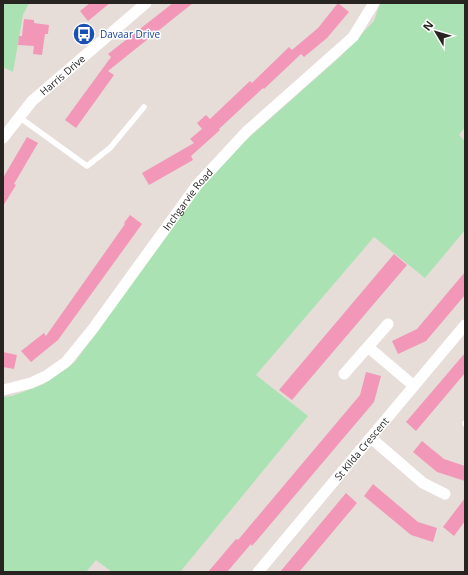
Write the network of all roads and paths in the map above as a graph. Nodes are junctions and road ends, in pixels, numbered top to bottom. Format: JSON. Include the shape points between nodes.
{"nodes":[{"id":1,"x":146,"y":3,"type":"edge"},
{"id":2,"x":374,"y":3,"type":"edge"},
{"id":3,"x":144,"y":107,"type":"dead end"},
{"id":4,"x":19,"y":117,"type":"junction"},
{"id":5,"x":3,"y":138,"type":"edge"},
{"id":6,"x":388,"y":324,"type":"dead end"},
{"id":7,"x":465,"y":326,"type":"edge"},
{"id":8,"x":368,"y":346,"type":"junction"},
{"id":9,"x":344,"y":374,"type":"dead end"},
{"id":10,"x":414,"y":386,"type":"junction"},
{"id":11,"x":3,"y":390,"type":"edge"},
{"id":12,"x":371,"y":438,"type":"junction"},
{"id":13,"x":445,"y":494,"type":"dead end"},
{"id":14,"x":258,"y":572,"type":"edge"}],
"edges":[{"from":1,"to":4,"type":"street","name":"Harris Drive","via":[[32,101]]},
{"from":2,"to":11,"type":"street","name":"Inchgarvie Road","via":[[353,37],[247,131],[197,185],[66,362],[31,383]]},
{"from":3,"to":4,"type":"lane","via":[[110,148],[87,166]]},
{"from":4,"to":5,"type":"street","name":"Harris Drive"},
{"from":6,"to":8,"type":"street"},
{"from":7,"to":10,"type":"street","name":"St Kilda Crescent"},
{"from":8,"to":9,"type":"street"},
{"from":8,"to":10,"type":"street"},
{"from":10,"to":12,"type":"street","name":"St Kilda Crescent"},
{"from":12,"to":13,"type":"street","via":[[423,483]]},
{"from":12,"to":14,"type":"street","name":"St Kilda Crescent"}]}
